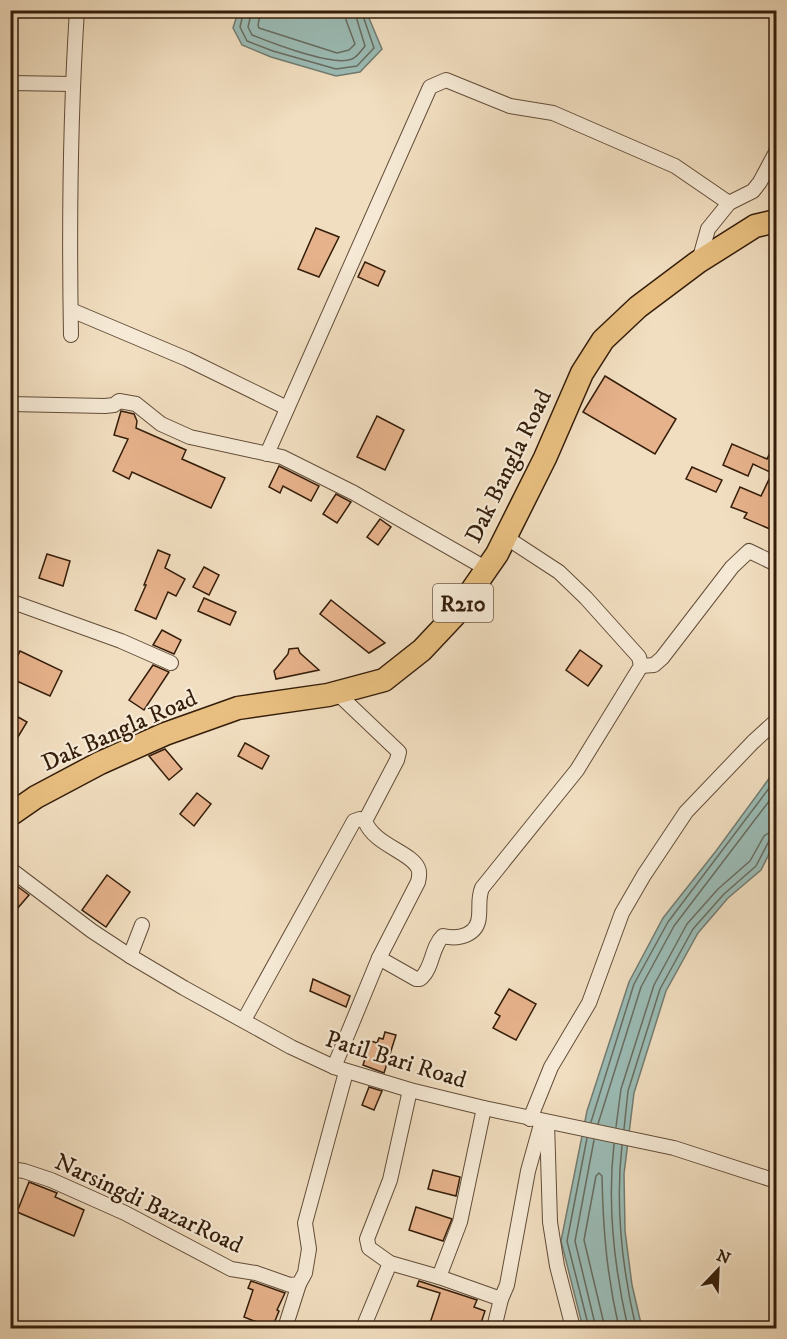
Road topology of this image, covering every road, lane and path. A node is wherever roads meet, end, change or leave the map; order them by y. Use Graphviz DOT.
graph roads {
  1 [pos="77,10"];
  2 [pos="10,83"];
  3 [pos="73,84"];
  4 [pos="777,152"];
  5 [pos="729,203"];
  6 [pos="777,220"];
  7 [pos="698,262"];
  8 [pos="71,310"];
  9 [pos="71,335"];
  10 [pos="10,404"];
  11 [pos="287,408"];
  12 [pos="267,454"];
  13 [pos="507,538"];
  14 [pos="777,564"];
  15 [pos="487,569"];
  16 [pos="10,601"];
  17 [pos="171,663"];
  18 [pos="641,666"];
  19 [pos="337,693"];
  20 [pos="777,721"];
  21 [pos="10,814"];
  22 [pos="365,821"];
  23 [pos="10,869"];
  24 [pos="142,925"];
  25 [pos="130,956"];
  26 [pos="379,958"];
  27 [pos="244,1020"];
  28 [pos="340,1069"];
  29 [pos="410,1090"];
  30 [pos="484,1108"];
  31 [pos="543,1121"];
  32 [pos="10,1169"];
  33 [pos="777,1181"];
  34 [pos="390,1263"];
  35 [pos="440,1277"];
  36 [pos="299,1284"];
  37 [pos="501,1299"];
  38 [pos="285,1329"];
  39 [pos="363,1329"];
  40 [pos="494,1329"];
  41 [pos="573,1329"];
  1 -- 3 [label="street"];
  2 -- 3 [label="street"];
  3 -- 8 [label="street"];
  4 -- 5 [label="street"];
  5 -- 7 [label="street"];
  5 -- 11 [label="street"];
  6 -- 7 [label="main road, Dak Bangla Road / R210"];
  7 -- 13 [label="main road, Dak Bangla Road / R210"];
  8 -- 9 [label="street"];
  8 -- 11 [label="street"];
  10 -- 12 [label="street"];
  11 -- 12 [label="street"];
  12 -- 15 [label="street"];
  13 -- 15 [label="main road, Dak Bangla Road / R210"];
  13 -- 18 [label="street"];
  14 -- 18 [label="street"];
  15 -- 19 [label="main road, Dak Bangla Road / R210"];
  16 -- 17 [label="street"];
  18 -- 26 [label="street"];
  19 -- 21 [label="main road, Dak Bangla Road / R210"];
  19 -- 22 [label="street"];
  20 -- 31 [label="street"];
  22 -- 26 [label="street"];
  22 -- 27 [label="street"];
  23 -- 25 [label="street, Patil Bari Road"];
  24 -- 25 [label="street"];
  25 -- 27 [label="street, Patil Bari Road"];
  26 -- 28 [label="street"];
  27 -- 28 [label="street, Patil Bari Road"];
  28 -- 29 [label="street, Patil Bari Road"];
  28 -- 36 [label="street"];
  29 -- 30 [label="street, Patil Bari Road"];
  29 -- 34 [label="street"];
  30 -- 31 [label="street, Patil Bari Road"];
  30 -- 35 [label="street"];
  31 -- 33 [label="street, Patil Bari Road"];
  31 -- 37 [label="street"];
  31 -- 41 [label="street"];
  32 -- 36 [label="street, Narsingdi BazarRoad"];
  34 -- 35 [label="street"];
  34 -- 39 [label="street"];
  35 -- 37 [label="street"];
  36 -- 38 [label="street"];
  37 -- 40 [label="street"];
}
